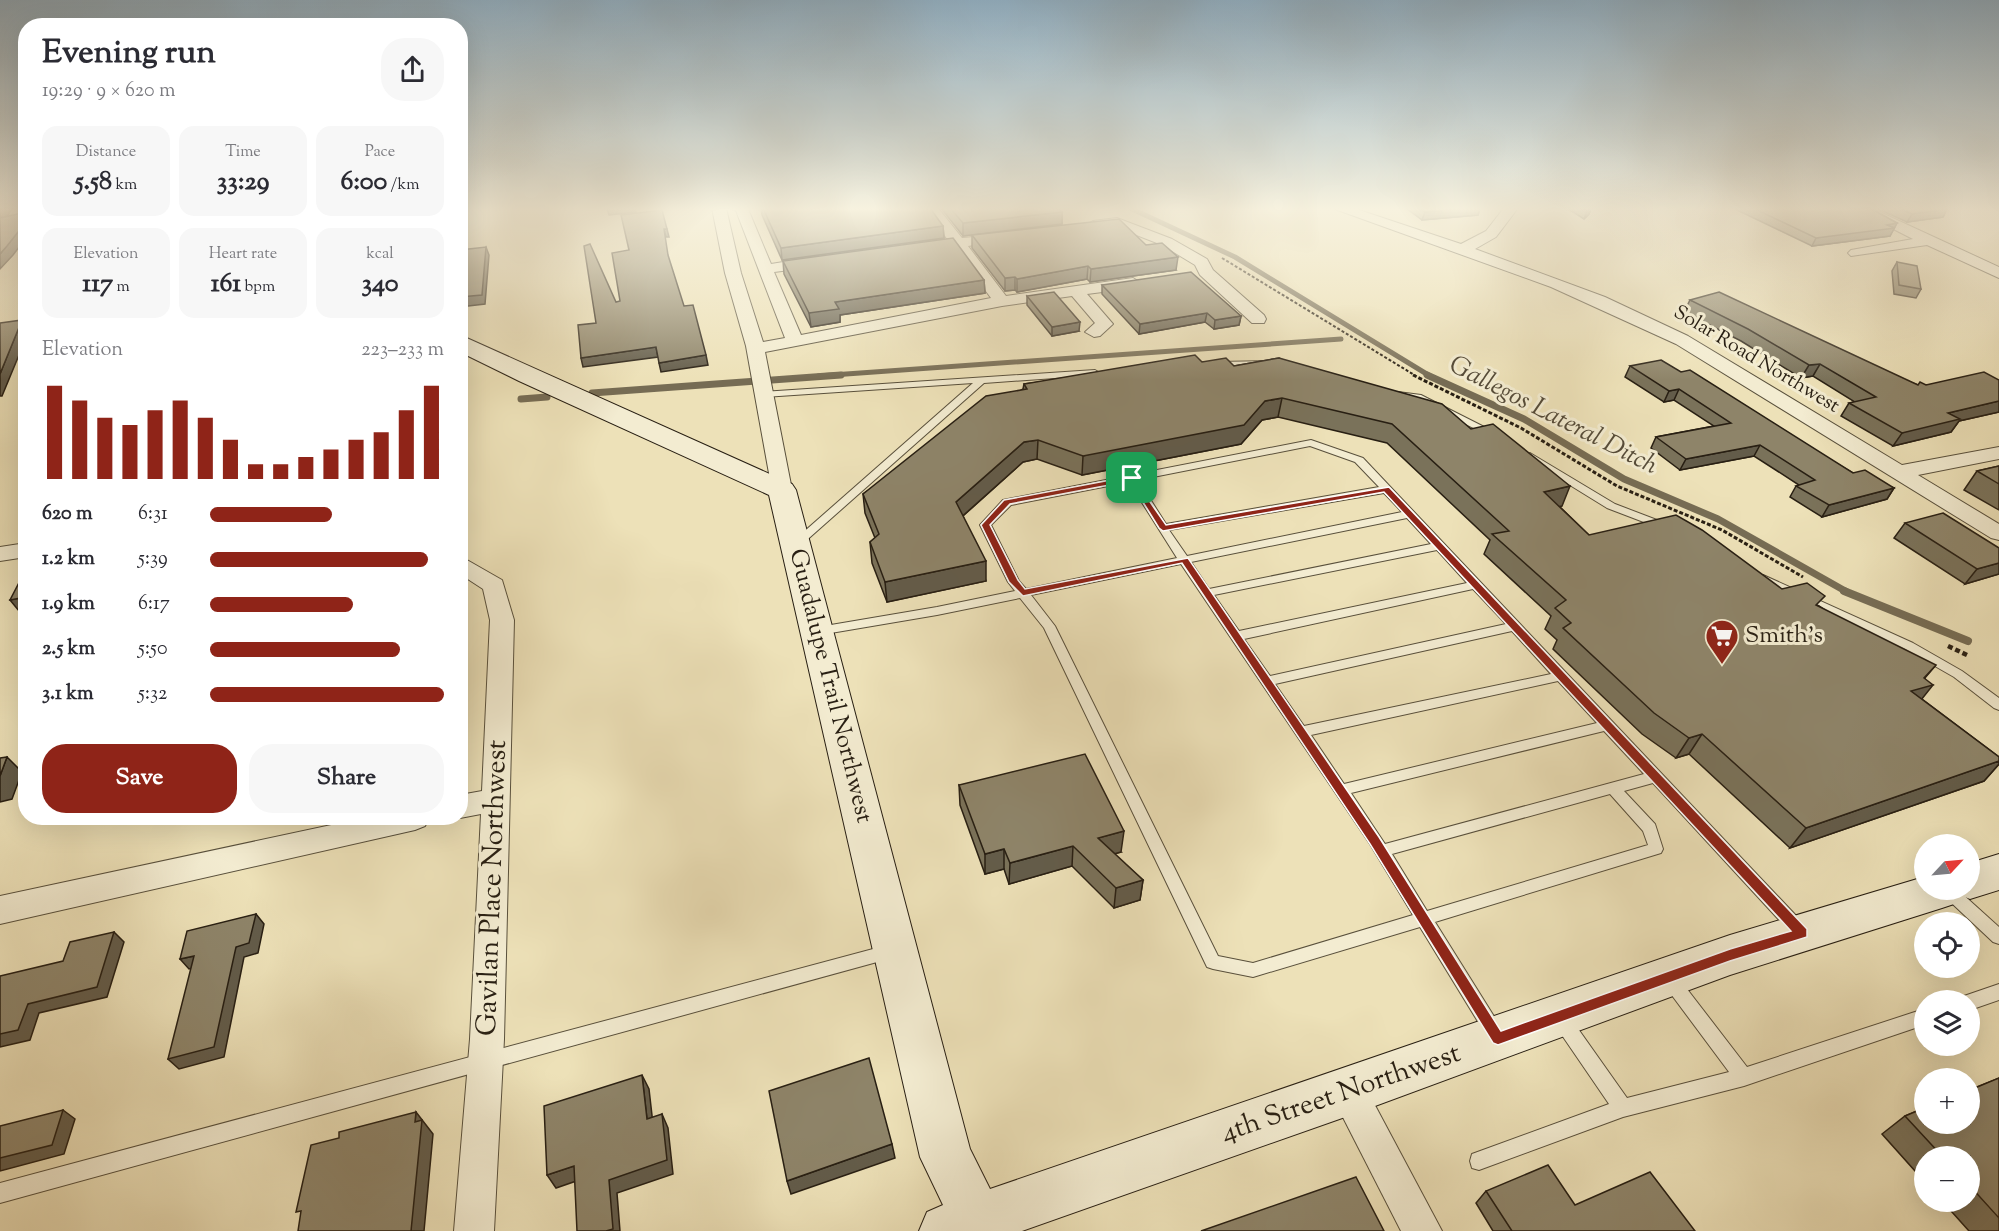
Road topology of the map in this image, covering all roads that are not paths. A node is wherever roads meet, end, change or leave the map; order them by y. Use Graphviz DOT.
graph roads {
  1 [pos="731,265"];
  2 [pos="787,265"];
  3 [pos="974,265"];
  4 [pos="1203,265"];
  5 [pos="1506,265"];
  6 [pos="1983,265"];
  7 [pos="766,268"];
  8 [pos="1999,273"];
  9 [pos="1149,280"];
  10 [pos="1076,291"];
  11 [pos="1002,301"];
  12 [pos="1258,319"];
  13 [pos="1094,332"];
  14 [pos="794,340"];
  15 [pos="468,346"];
  16 [pos="756,349"];
  17 [pos="1280,365"];
  18 [pos="1201,366"];
  19 [pos="1108,372"];
  20 [pos="980,382"];
  21 [pos="764,394"];
  22 [pos="1386,394"];
  23 [pos="1502,440"];
  24 [pos="1522,452"];
  25 [pos="1999,453"];
  26 [pos="1899,472"];
  27 [pos="1132,478"];
  28 [pos="1386,489"];
  29 [pos="782,490"];
  30 [pos="1409,514"];
  31 [pos="1163,528"];
  32 [pos="1675,532"];
  33 [pos="1999,533"];
  34 [pos="795,544"];
  35 [pos="1439,546"];
  36 [pos="18,551"];
  37 [pos="0,554"];
  38 [pos="1184,560"];
  39 [pos="468,568"];
  40 [pos="1752,574"];
  41 [pos="1476,585"];
  42 [pos="1023,593"];
  43 [pos="1207,593"];
  44 [pos="1516,626"];
  45 [pos="817,631"];
  46 [pos="1236,636"];
  47 [pos="1562,676"];
  48 [pos="1267,681"];
  49 [pos="1999,705"];
  50 [pos="1607,726"];
  51 [pos="1301,732"];
  52 [pos="1655,777"];
  53 [pos="1613,788"];
  54 [pos="1341,790"];
  55 [pos="497,799"];
  56 [pos="468,805"];
  57 [pos="383,825"];
  58 [pos="1381,851"];
  59 [pos="1999,872"];
  60 [pos="1980,878"];
  61 [pos="1914,899"];
  62 [pos="1959,900"];
  63 [pos="0,910"];
  64 [pos="1424,920"];
  65 [pos="1802,933"];
  66 [pos="1999,937"];
  67 [pos="895,950"];
  68 [pos="1669,977"];
  69 [pos="1999,992"];
  70 [pos="1980,999"];
  71 [pos="1559,1017"];
  72 [pos="1914,1020"];
  73 [pos="1498,1038"];
  74 [pos="486,1060"];
  75 [pos="1744,1077"];
  76 [pos="1348,1092"];
  77 [pos="1623,1108"];
  78 [pos="1479,1161"];
  79 [pos="0,1193"];
  80 [pos="969,1228"];
  81 [pos="474,1231"];
  82 [pos="1422,1231"];
  1 -- 16 [label="street"];
  2 -- 7 [label="street"];
  3 -- 11 [label="street"];
  4 -- 12 [label="street"];
  5 -- 26 [label="street, Solar Road Northwest"];
  6 -- 8 [label="street"];
  7 -- 14 [label="street"];
  9 -- 10 [label="street"];
  10 -- 11 [label="street"];
  10 -- 13 [label="street"];
  11 -- 14 [label="street"];
  14 -- 16 [label="street"];
  15 -- 29 [label="street"];
  16 -- 21 [label="street"];
  17 -- 18 [label="lane"];
  19 -- 20 [label="lane"];
  20 -- 21 [label="lane"];
  20 -- 34 [label="lane"];
  21 -- 29 [label="street"];
  22 -- 23 [label="lane"];
  24 -- 32 [label="lane"];
  25 -- 26 [label="street"];
  26 -- 33 [label="street, Solar Road Northwest"];
  27 -- 28 [label="lane"];
  27 -- 31 [label="lane"];
  27 -- 42 [label="lane"];
  28 -- 30 [label="lane"];
  28 -- 31 [label="lane"];
  29 -- 34 [label="street, Guadalupe Trail Northwest"];
  30 -- 35 [label="lane"];
  30 -- 38 [label="lane"];
  31 -- 38 [label="lane"];
  34 -- 45 [label="street, Guadalupe Trail Northwest"];
  35 -- 41 [label="lane"];
  35 -- 43 [label="lane"];
  36 -- 37 [label="street"];
  38 -- 42 [label="lane"];
  38 -- 43 [label="lane"];
  39 -- 55 [label="street, Gavilan Place Northwest"];
  40 -- 49 [label="lane"];
  41 -- 44 [label="lane"];
  41 -- 46 [label="lane"];
  42 -- 45 [label="lane"];
  42 -- 64 [label="lane"];
  43 -- 46 [label="lane"];
  44 -- 47 [label="lane"];
  44 -- 48 [label="lane"];
  45 -- 67 [label="street, Guadalupe Trail Northwest"];
  46 -- 48 [label="lane"];
  47 -- 50 [label="lane"];
  47 -- 51 [label="lane"];
  48 -- 51 [label="lane"];
  50 -- 52 [label="lane"];
  50 -- 54 [label="lane"];
  51 -- 54 [label="lane"];
  52 -- 53 [label="lane"];
  52 -- 65 [label="lane"];
  53 -- 58 [label="lane"];
  53 -- 64 [label="lane"];
  54 -- 58 [label="lane"];
  55 -- 56 [label="street"];
  55 -- 74 [label="street, Gavilan Place Northwest"];
  57 -- 63 [label="street"];
  58 -- 64 [label="lane"];
  59 -- 60 [label="street"];
  61 -- 65 [label="street, 4th Street Northwest"];
  62 -- 66 [label="lane"];
  64 -- 73 [label="lane"];
  65 -- 68 [label="street, 4th Street Northwest"];
  67 -- 74 [label="lane"];
  67 -- 80 [label="street, Guadalupe Trail Northwest"];
  68 -- 71 [label="street, 4th Street Northwest"];
  68 -- 75 [label="lane"];
  69 -- 70 [label="lane"];
  71 -- 73 [label="street, 4th Street Northwest"];
  71 -- 77 [label="lane"];
  72 -- 75 [label="lane"];
  73 -- 76 [label="street, 4th Street Northwest"];
  74 -- 79 [label="lane"];
  74 -- 81 [label="street, Gavilan Place Northwest"];
  75 -- 77 [label="lane"];
  76 -- 80 [label="street, 4th Street Northwest"];
  76 -- 82 [label="street"];
  77 -- 78 [label="lane"];
}
